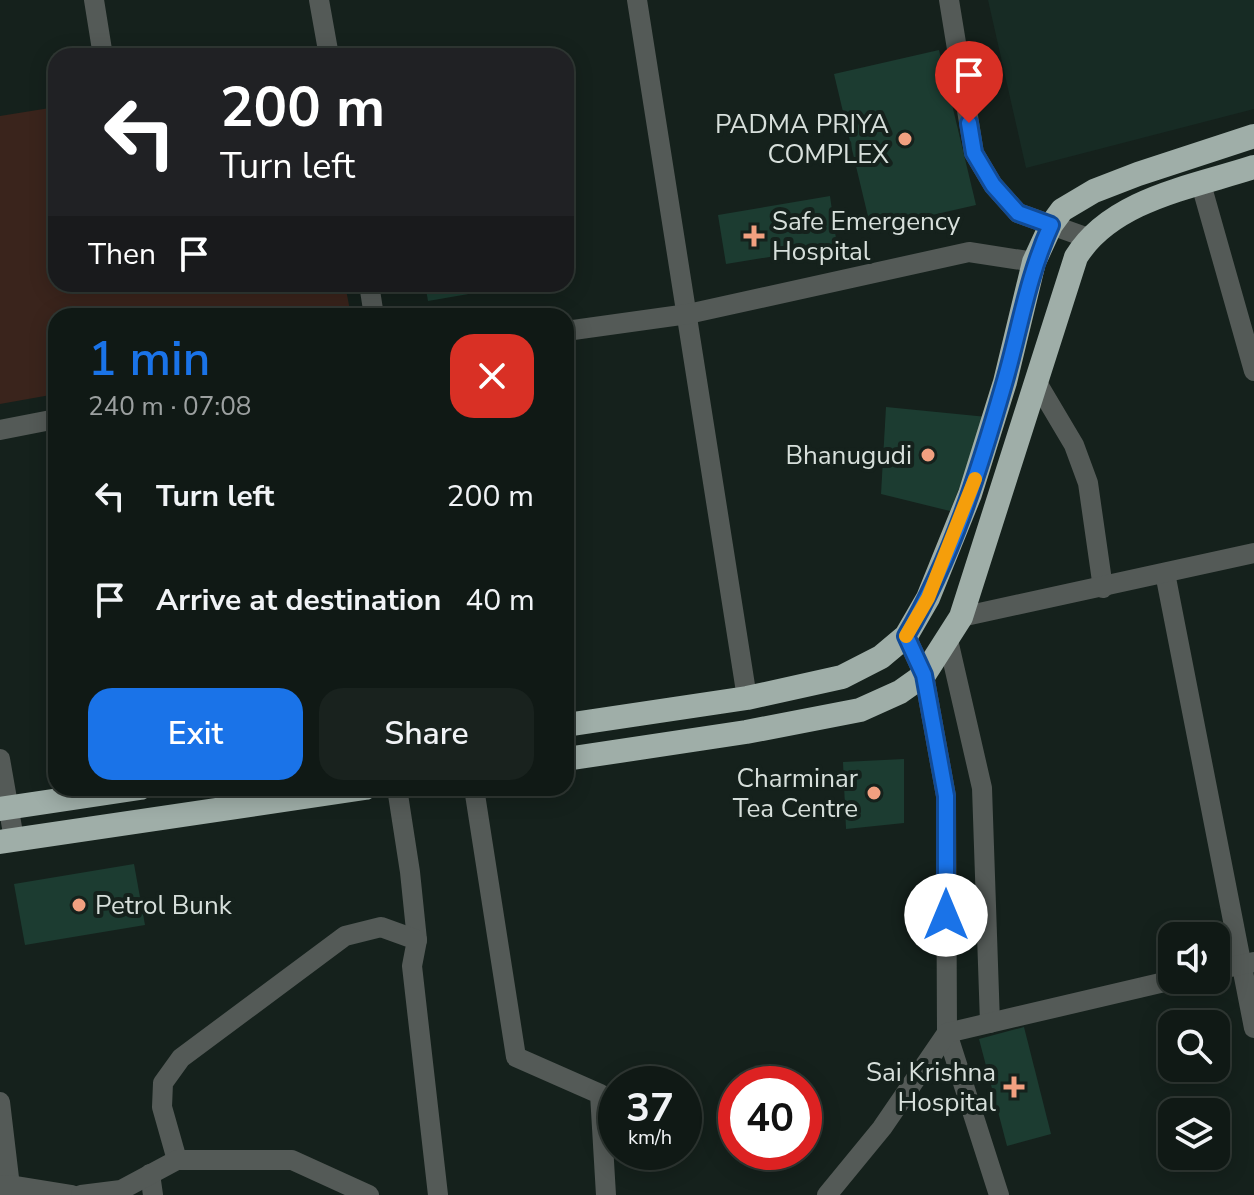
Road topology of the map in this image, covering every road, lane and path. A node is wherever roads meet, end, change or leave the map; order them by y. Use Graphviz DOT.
graph roads {
  1 [pos="94,0"];
  2 [pos="319,0"];
  3 [pos="637,0"];
  4 [pos="949,0"];
  5 [pos="102,48"];
  6 [pos="328,48"];
  7 [pos="1254,136"];
  8 [pos="1254,167"];
  9 [pos="1201,184"];
  10 [pos="1051,225"];
  11 [pos="1088,238"];
  12 [pos="1034,262"];
  13 [pos="688,314"];
  14 [pos="574,330"];
  15 [pos="1254,371"];
  16 [pos="1036,381"];
  17 [pos="48,421"];
  18 [pos="0,430"];
  19 [pos="1254,553"];
  20 [pos="1165,573"];
  21 [pos="1103,588"];
  22 [pos="961,617"];
  23 [pos="906,636"];
  24 [pos="948,640"];
  25 [pos="924,675"];
  26 [pos="747,698"];
  27 [pos="574,724"];
  28 [pos="574,758"];
  29 [pos="0,759"];
  30 [pos="86,796"];
  31 [pos="310,796"];
  32 [pos="398,796"];
  33 [pos="475,796"];
  34 [pos="5,808"];
  35 [pos="7,840"];
  36 [pos="417,940"];
  37 [pos="1248,963"];
  38 [pos="1158,984"];
  39 [pos="990,1023"];
  40 [pos="1254,1028"];
  41 [pos="947,1033"];
  42 [pos="0,1102"];
  43 [pos="177,1160"];
  44 [pos="150,1174"];
  45 [pos="7,1189"];
  46 [pos="72,1195"];
  47 [pos="81,1195"];
  48 [pos="153,1195"];
  49 [pos="369,1195"];
  50 [pos="438,1195"];
  51 [pos="606,1195"];
  52 [pos="827,1195"];
  53 [pos="999,1195"];
  1 -- 5 [label="street"];
  2 -- 6 [label="street"];
  3 -- 13 [label="street"];
  4 -- 10 [label="street"];
  7 -- 10 [label="highway"];
  8 -- 9 [label="highway"];
  9 -- 11 [label="highway"];
  9 -- 15 [label="street"];
  10 -- 11 [label="street"];
  10 -- 12 [label="highway"];
  11 -- 16 [label="highway"];
  12 -- 13 [label="street"];
  12 -- 23 [label="highway"];
  13 -- 14 [label="street"];
  13 -- 26 [label="street"];
  16 -- 21 [label="street"];
  16 -- 22 [label="highway"];
  17 -- 18 [label="street"];
  19 -- 20 [label="street"];
  20 -- 21 [label="street"];
  20 -- 37 [label="street"];
  21 -- 22 [label="street"];
  22 -- 24 [label="highway"];
  23 -- 25 [label="street"];
  23 -- 26 [label="highway"];
  24 -- 25 [label="highway"];
  24 -- 39 [label="street"];
  25 -- 28 [label="highway"];
  25 -- 41 [label="street"];
  26 -- 27 [label="highway"];
  29 -- 34 [label="street"];
  30 -- 34 [label="highway"];
  31 -- 35 [label="highway"];
  32 -- 36 [label="street"];
  33 -- 51 [label="street"];
  34 -- 35 [label="street"];
  36 -- 43 [label="street"];
  36 -- 50 [label="street"];
  37 -- 40 [label="street"];
  38 -- 39 [label="street"];
  39 -- 41 [label="street"];
  41 -- 52 [label="street"];
  41 -- 53 [label="street"];
  42 -- 45 [label="street"];
  43 -- 44 [label="street"];
  43 -- 49 [label="street"];
  44 -- 47 [label="street"];
  44 -- 48 [label="street"];
  45 -- 46 [label="street"];
}
